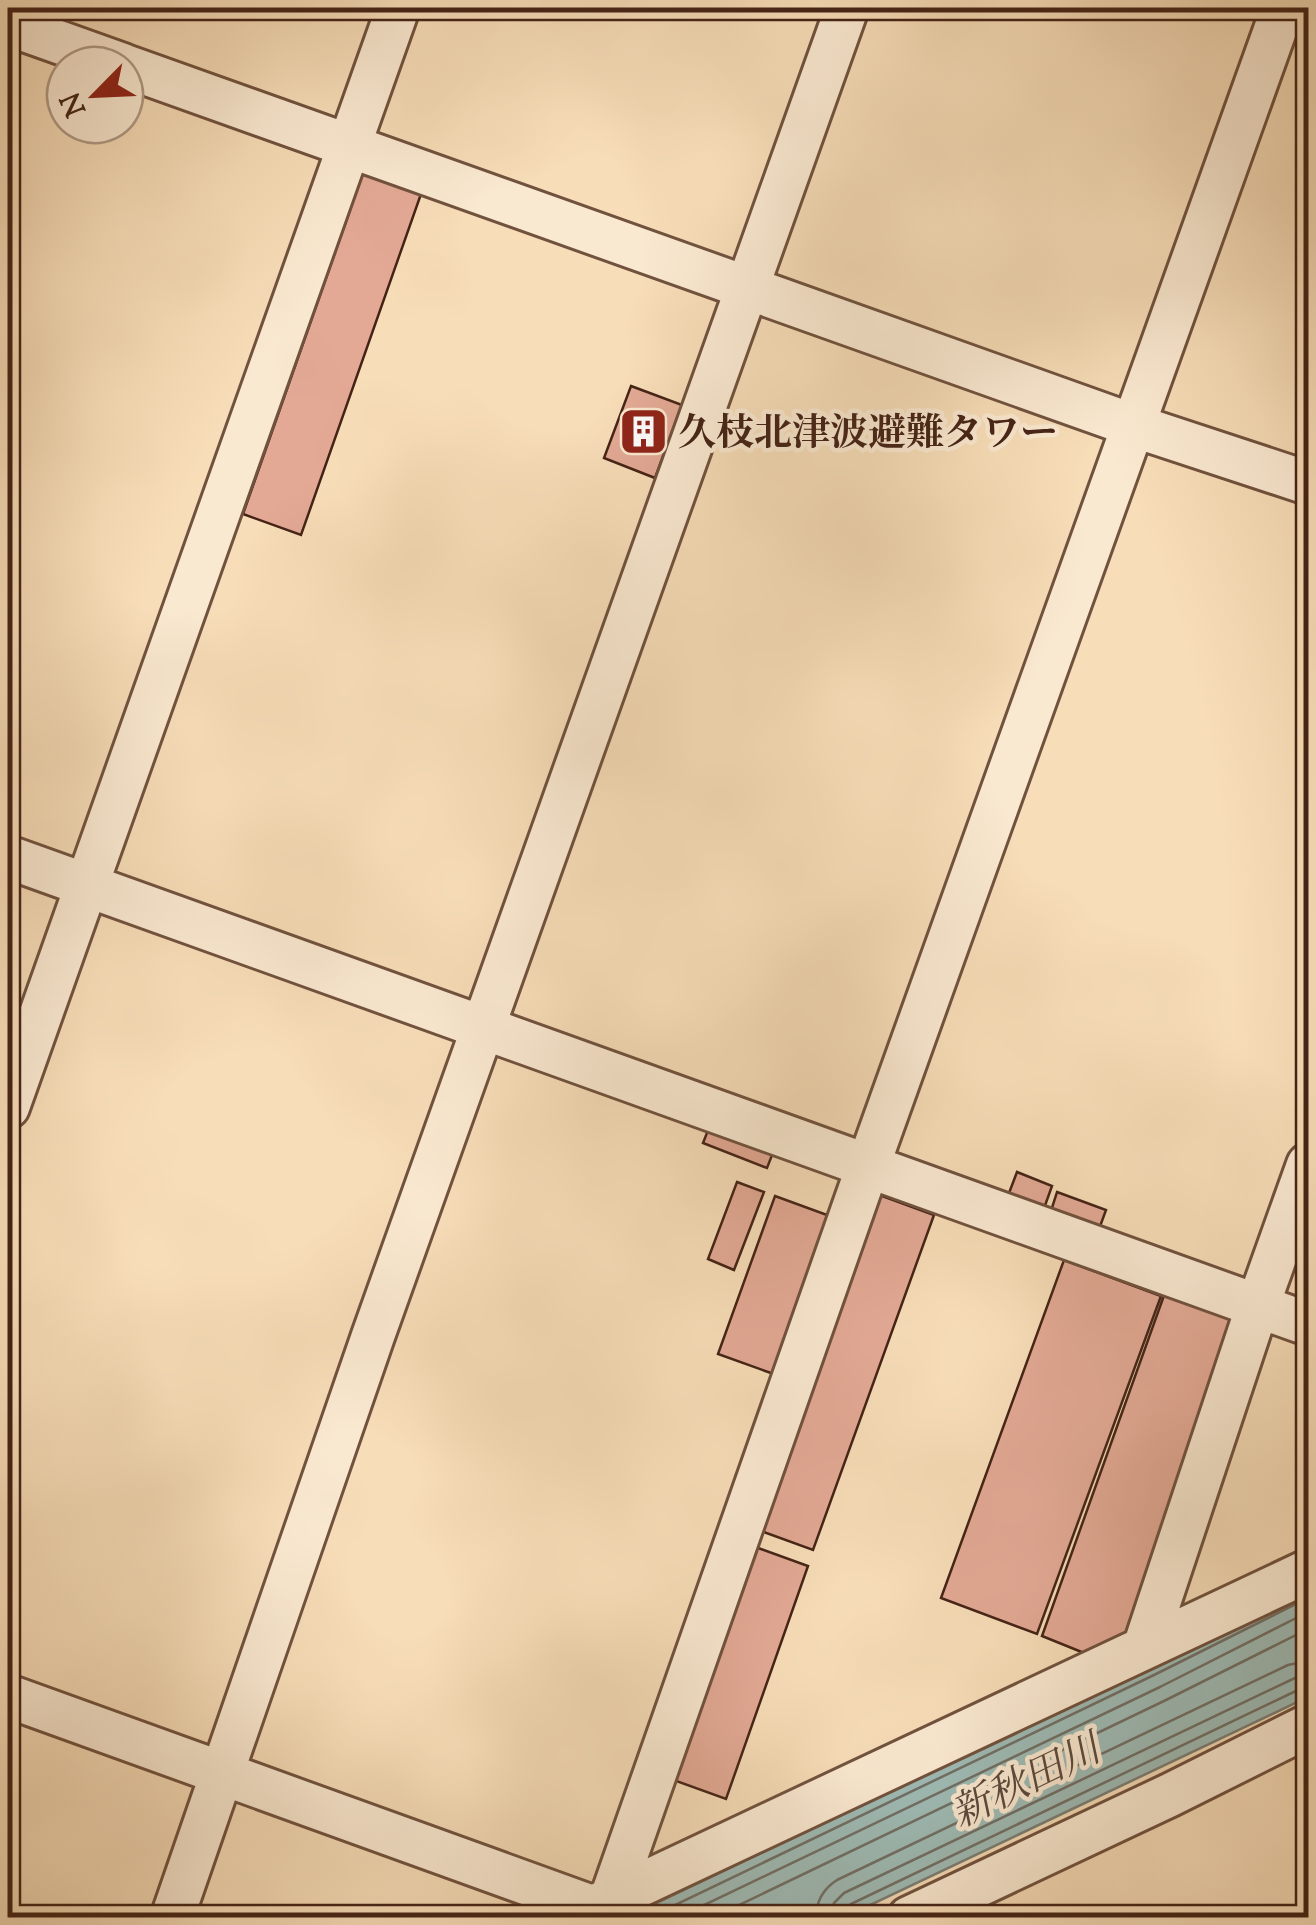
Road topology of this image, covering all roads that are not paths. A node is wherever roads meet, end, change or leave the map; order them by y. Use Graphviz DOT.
graph roads {
  1 [pos="398,8"];
  2 [pos="847,8"];
  3 [pos="1283,8"];
  4 [pos="8,24"];
  5 [pos="67,45"];
  6 [pos="145,73"];
  7 [pos="350,146"];
  8 [pos="748,286"];
  9 [pos="1132,425"];
  10 [pos="1308,484"];
  11 [pos="8,857"];
  12 [pos="88,885"];
  13 [pos="484,1029"];
  14 [pos="8,1107"];
  15 [pos="1308,1165"];
  16 [pos="868,1166"];
  17 [pos="1258,1305"];
  18 [pos="1308,1324"];
  19 [pos="1308,1570"];
  20 [pos="1144,1648"];
  21 [pos="8,1696"];
  22 [pos="1308,1726"];
  23 [pos="222,1773"];
  24 [pos="591,1908"];
  25 [pos="172,1918"];
  26 [pos="909,1918"];
  1 -- 7 [label="street"];
  2 -- 8 [label="street"];
  3 -- 9 [label="street"];
  4 -- 5 [label="street"];
  6 -- 7 [label="street"];
  7 -- 8 [label="street"];
  7 -- 12 [label="street"];
  8 -- 9 [label="street"];
  8 -- 13 [label="street"];
  9 -- 10 [label="street"];
  9 -- 16 [label="street"];
  11 -- 12 [label="street"];
  12 -- 13 [label="street"];
  12 -- 14 [label="street"];
  13 -- 16 [label="street"];
  13 -- 23 [label="street"];
  15 -- 17 [label="street"];
  16 -- 17 [label="street"];
  16 -- 24 [label="street"];
  17 -- 18 [label="street"];
  17 -- 20 [label="street"];
  19 -- 20 [label="street"];
  20 -- 24 [label="street"];
  21 -- 23 [label="street"];
  22 -- 26 [label="street"];
  23 -- 24 [label="street"];
  23 -- 25 [label="street"];
}
